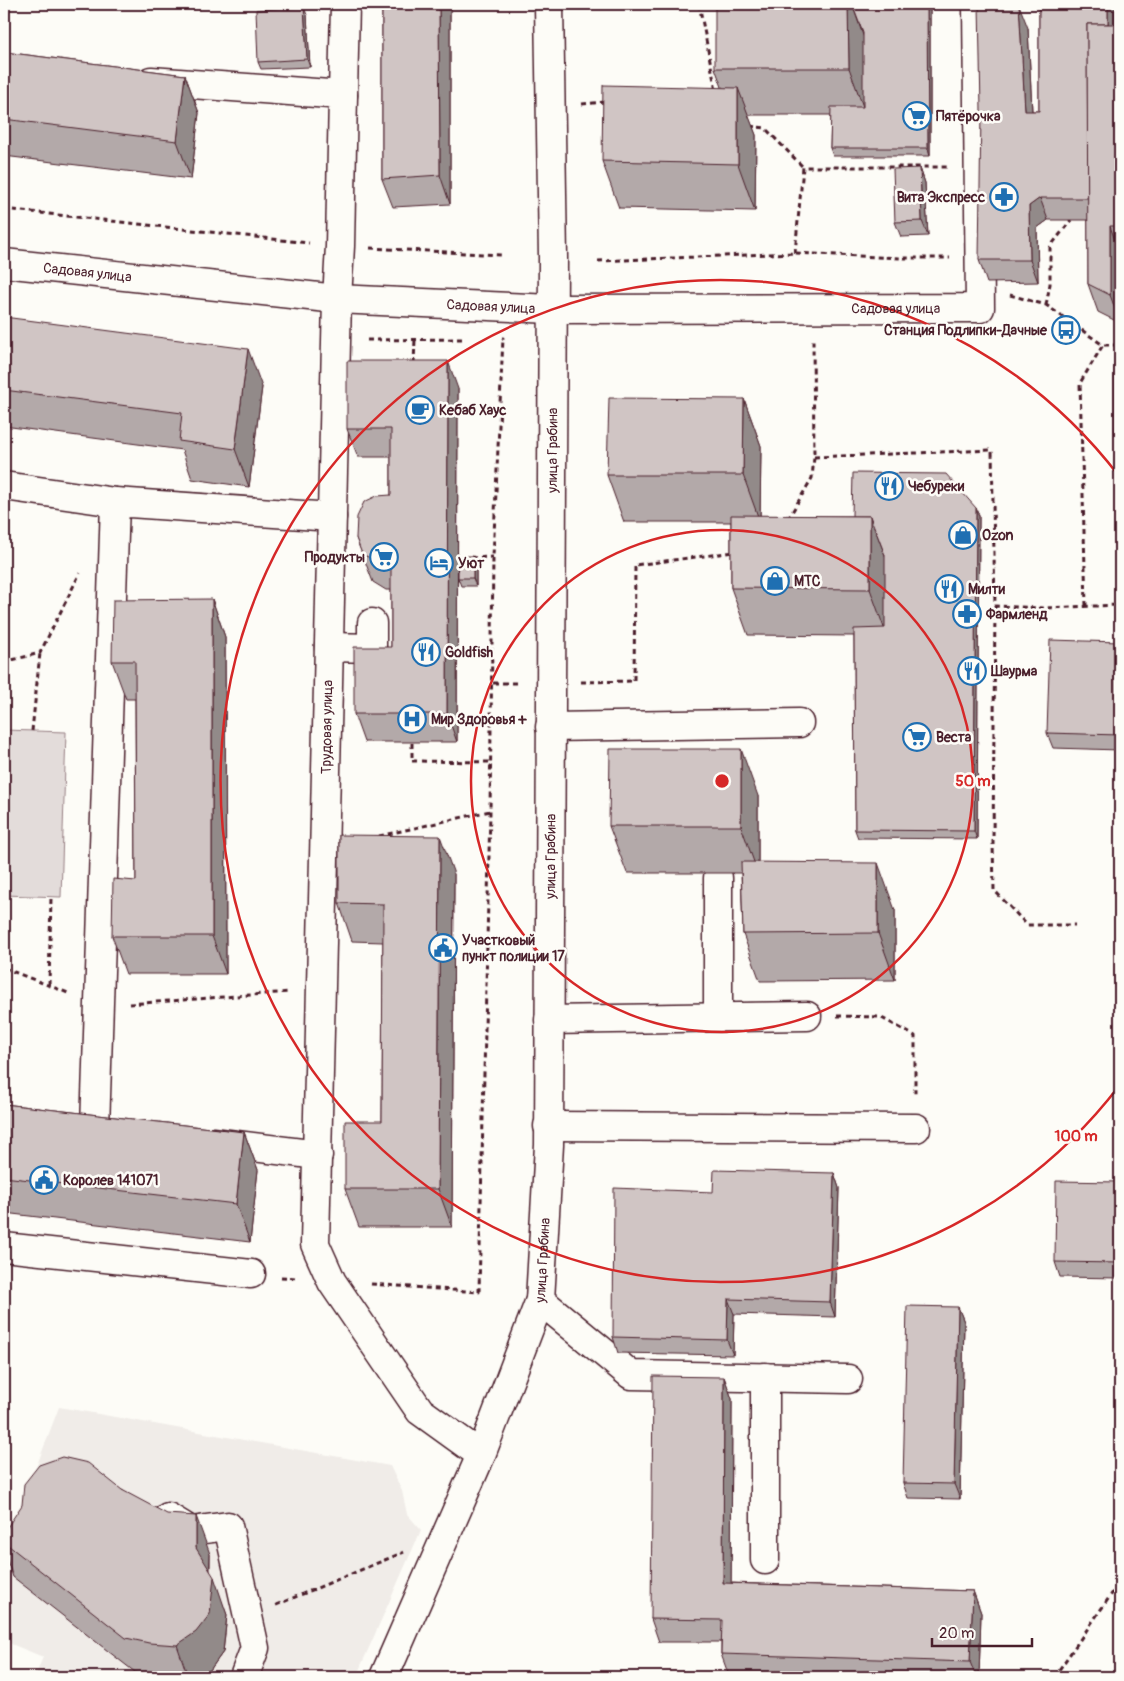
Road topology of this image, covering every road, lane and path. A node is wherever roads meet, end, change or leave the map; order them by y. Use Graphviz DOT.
graph roads {
  1 [pos="345,4"];
  2 [pos="549,4"];
  3 [pos="699,4"];
  4 [pos="977,4"];
  5 [pos="130,80"];
  6 [pos="716,93"];
  7 [pos="343,95"];
  8 [pos="609,102"];
  9 [pos="551,107"];
  10 [pos="747,126"];
  11 [pos="803,167"];
  12 [pos="926,167"];
  13 [pos="4,209"];
  14 [pos="1071,220"];
  15 [pos="340,246"];
  16 [pos="795,253"];
  17 [pos="502,255"];
  18 [pos="980,258"];
  19 [pos="598,261"];
  20 [pos="4,263"];
  21 [pos="337,300"];
  22 [pos="552,309"];
  23 [pos="474,338"];
  24 [pos="494,338"];
  25 [pos="805,338"];
  26 [pos="415,339"];
  27 [pos="336,340"];
  28 [pos="1104,345"];
  29 [pos="1120,345"];
  30 [pos="414,372"];
  31 [pos="814,457"];
  32 [pos="4,486"];
  33 [pos="115,502"];
  34 [pos="332,517"];
  35 [pos="787,521"];
  36 [pos="743,551"];
  37 [pos="493,557"];
  38 [pos="464,558"];
  39 [pos="84,564"];
  40 [pos="1120,605"];
  41 [pos="994,606"];
  42 [pos="1086,606"];
  43 [pos="372,623"];
  44 [pos="329,647"];
  45 [pos="40,653"];
  46 [pos="4,662"];
  47 [pos="492,683"];
  48 [pos="551,683"];
  49 [pos="799,723"];
  50 [pos="550,728"];
  51 [pos="32,731"];
  52 [pos="412,743"];
  53 [pos="491,762"];
  54 [pos="490,811"];
  55 [pos="370,838"];
  56 [pos="718,878"];
  57 [pos="51,897"];
  58 [pos="1075,925"];
  59 [pos="4,968"];
  60 [pos="49,985"];
  61 [pos="322,990"];
  62 [pos="98,1007"];
  63 [pos="806,1016"];
  64 [pos="718,1017"];
  65 [pos="549,1020"];
  66 [pos="67,1125"];
  67 [pos="548,1126"];
  68 [pos="95,1128"];
  69 [pos="916,1128"];
  70 [pos="124,1132"];
  71 [pos="192,1140"];
  72 [pos="318,1155"];
  73 [pos="4,1246"];
  74 [pos="251,1274"];
  75 [pos="332,1282"];
  76 [pos="540,1300"];
  77 [pos="765,1377"];
  78 [pos="848,1379"];
  79 [pos="481,1455"];
  80 [pos="152,1507"];
  81 [pos="446,1535"];
  82 [pos="765,1560"];
  83 [pos="1120,1582"];
  84 [pos="248,1616"];
  85 [pos="244,1677"];
  86 [pos="384,1677"];
  87 [pos="1054,1677"];
  1 -- 7 [label="street, Трудовая улица"];
  2 -- 9 [label="street, улица Грабина"];
  3 -- 6 [label="path"];
  4 -- 18 [label="street"];
  5 -- 7 [label="street"];
  7 -- 15 [label="street, Трудовая улица"];
  8 -- 9 [label="path"];
  9 -- 22 [label="street, улица Грабина"];
  10 -- 11 [label="path"];
  11 -- 12 [label="path"];
  11 -- 16 [label="path"];
  13 -- 15 [label="path"];
  14 -- 28 [label="path"];
  15 -- 17 [label="path"];
  15 -- 21 [label="street, Трудовая улица"];
  16 -- 18 [label="path"];
  16 -- 19 [label="path"];
  18 -- 22 [label="street, Садовая улица"];
  20 -- 21 [label="street, Садовая улица"];
  21 -- 22 [label="street, Садовая улица"];
  21 -- 27 [label="street, Трудовая улица"];
  22 -- 48 [label="street, улица Грабина"];
  23 -- 26 [label="path"];
  24 -- 37 [label="path"];
  25 -- 31 [label="path"];
  26 -- 27 [label="path"];
  26 -- 30 [label="path"];
  27 -- 34 [label="street, Трудовая улица"];
  28 -- 29 [label="path"];
  28 -- 42 [label="path"];
  31 -- 35 [label="path"];
  31 -- 41 [label="path"];
  32 -- 33 [label="street"];
  33 -- 34 [label="street"];
  33 -- 62 [label="street"];
  34 -- 44 [label="street, Трудовая улица"];
  36 -- 48 [label="path"];
  37 -- 38 [label="path"];
  37 -- 47 [label="path"];
  39 -- 45 [label="path"];
  40 -- 42 [label="path"];
  41 -- 42 [label="path"];
  41 -- 58 [label="path"];
  43 -- 44 [label="street"];
  44 -- 61 [label="street, Трудовая улица"];
  45 -- 46 [label="path"];
  45 -- 51 [label="path"];
  47 -- 48 [label="path"];
  47 -- 53 [label="path"];
  48 -- 50 [label="street, улица Грабина"];
  49 -- 50 [label="street"];
  50 -- 65 [label="street, улица Грабина"];
  52 -- 53 [label="path"];
  53 -- 54 [label="path"];
  54 -- 55 [label="path"];
  54 -- 75 [label="path"];
  56 -- 64 [label="street"];
  57 -- 60 [label="path"];
  59 -- 60 [label="path"];
  60 -- 62 [label="path"];
  61 -- 62 [label="path"];
  61 -- 72 [label="street, Трудовая улица"];
  62 -- 68 [label="street"];
  63 -- 64 [label="street"];
  63 -- 69 [label="path"];
  64 -- 65 [label="street"];
  65 -- 67 [label="street, улица Грабина"];
  66 -- 68 [label="street"];
  67 -- 69 [label="street"];
  67 -- 76 [label="street, улица Грабина"];
  68 -- 70 [label="street"];
  71 -- 72 [label="street"];
  72 -- 75 [label="street, Трудовая улица"];
  73 -- 74 [label="street"];
  74 -- 75 [label="path"];
  75 -- 79 [label="street, Трудовая улица"];
  76 -- 77 [label="street"];
  76 -- 79 [label="street, улица Грабина"];
  77 -- 78 [label="street"];
  77 -- 82 [label="street"];
  79 -- 81 [label="street, улица Грабина"];
  80 -- 84 [label="street"];
  81 -- 84 [label="path"];
  81 -- 86 [label="street, улица Грабина"];
  83 -- 87 [label="path"];
  84 -- 85 [label="street"];
}
